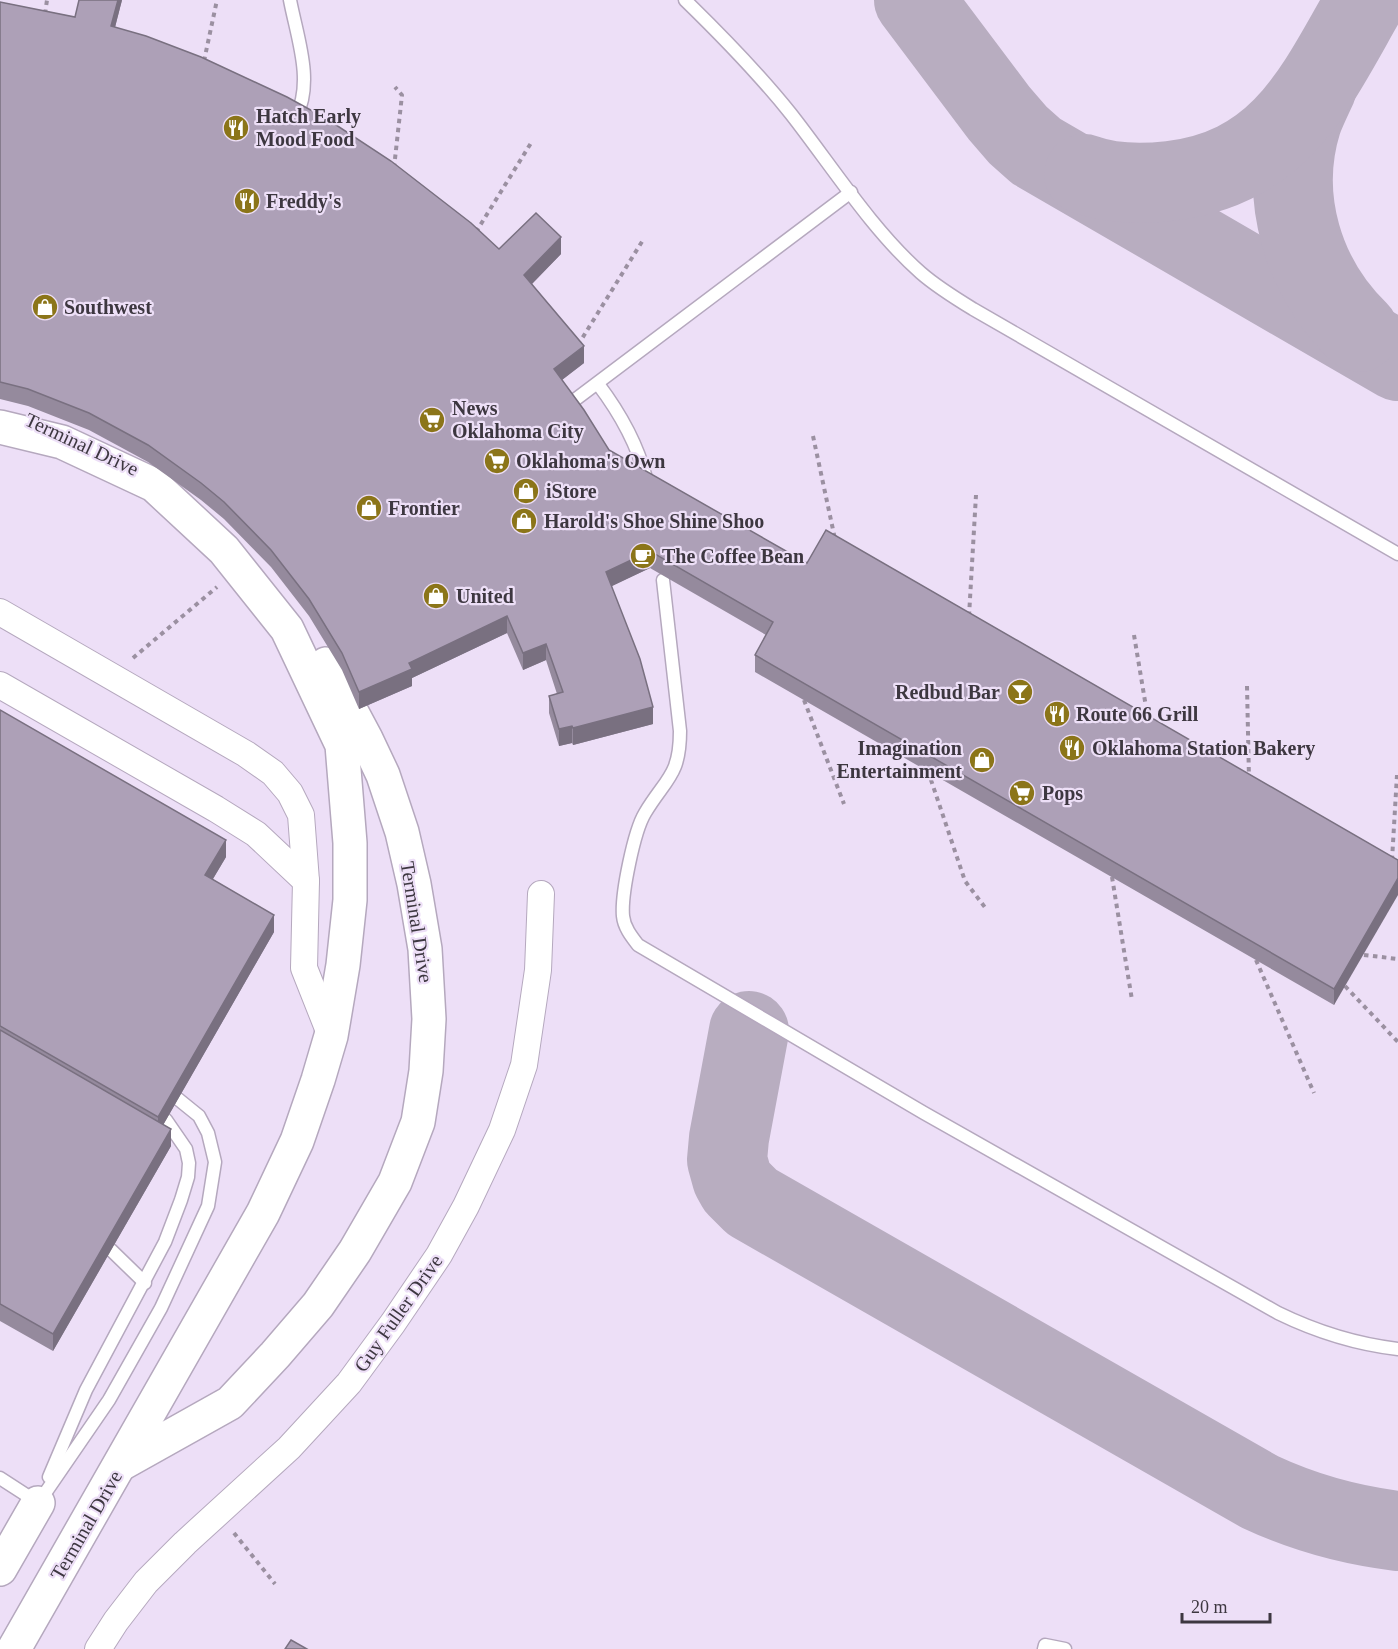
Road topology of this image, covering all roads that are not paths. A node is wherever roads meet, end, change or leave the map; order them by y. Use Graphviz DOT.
graph roads {
  1 [pos="290,0"];
  2 [pos="686,0"];
  3 [pos="296,117"];
  4 [pos="851,192"];
  5 [pos="598,384"];
  6 [pos="572,402"];
  7 [pos="0,410"];
  8 [pos="0,427"];
  9 [pos="646,478"];
  10 [pos="1398,554"];
  11 [pos="663,579"];
  12 [pos="0,612"];
  13 [pos="0,685"];
  14 [pos="306,881"];
  15 [pos="541,894"];
  16 [pos="331,1036"];
  17 [pos="178,1099"];
  18 [pos="166,1120"];
  19 [pos="111,1250"];
  20 [pos="145,1283"];
  21 [pos="1398,1349"];
  22 [pos="120,1464"];
  23 [pos="0,1479"];
  24 [pos="38,1503"];
  25 [pos="0,1569"];
  26 [pos="11,1642"];
  27 [pos="98,1649"];
  28 [pos="1044,1649"];
  29 [pos="1065,1649"];
  1 -- 3 [label="lane"];
  2 -- 4 [label="lane"];
  4 -- 5 [label="lane"];
  4 -- 10 [label="lane"];
  5 -- 6 [label="lane"];
  5 -- 9 [label="lane"];
  7 -- 22 [label="main road, Terminal Drive"];
  8 -- 16 [label="main road"];
  11 -- 21 [label="lane"];
  12 -- 14 [label="street"];
  13 -- 14 [label="street"];
  14 -- 16 [label="street"];
  15 -- 27 [label="street, Guy Fuller Drive"];
  16 -- 22 [label="main road"];
  17 -- 24 [label="lane"];
  18 -- 20 [label="lane"];
  19 -- 20 [label="lane"];
  20 -- 24 [label="lane"];
  22 -- 26 [label="main road, Terminal Drive"];
  23 -- 24 [label="lane"];
  24 -- 25 [label="main road"];
  28 -- 29 [label="lane"];
}
